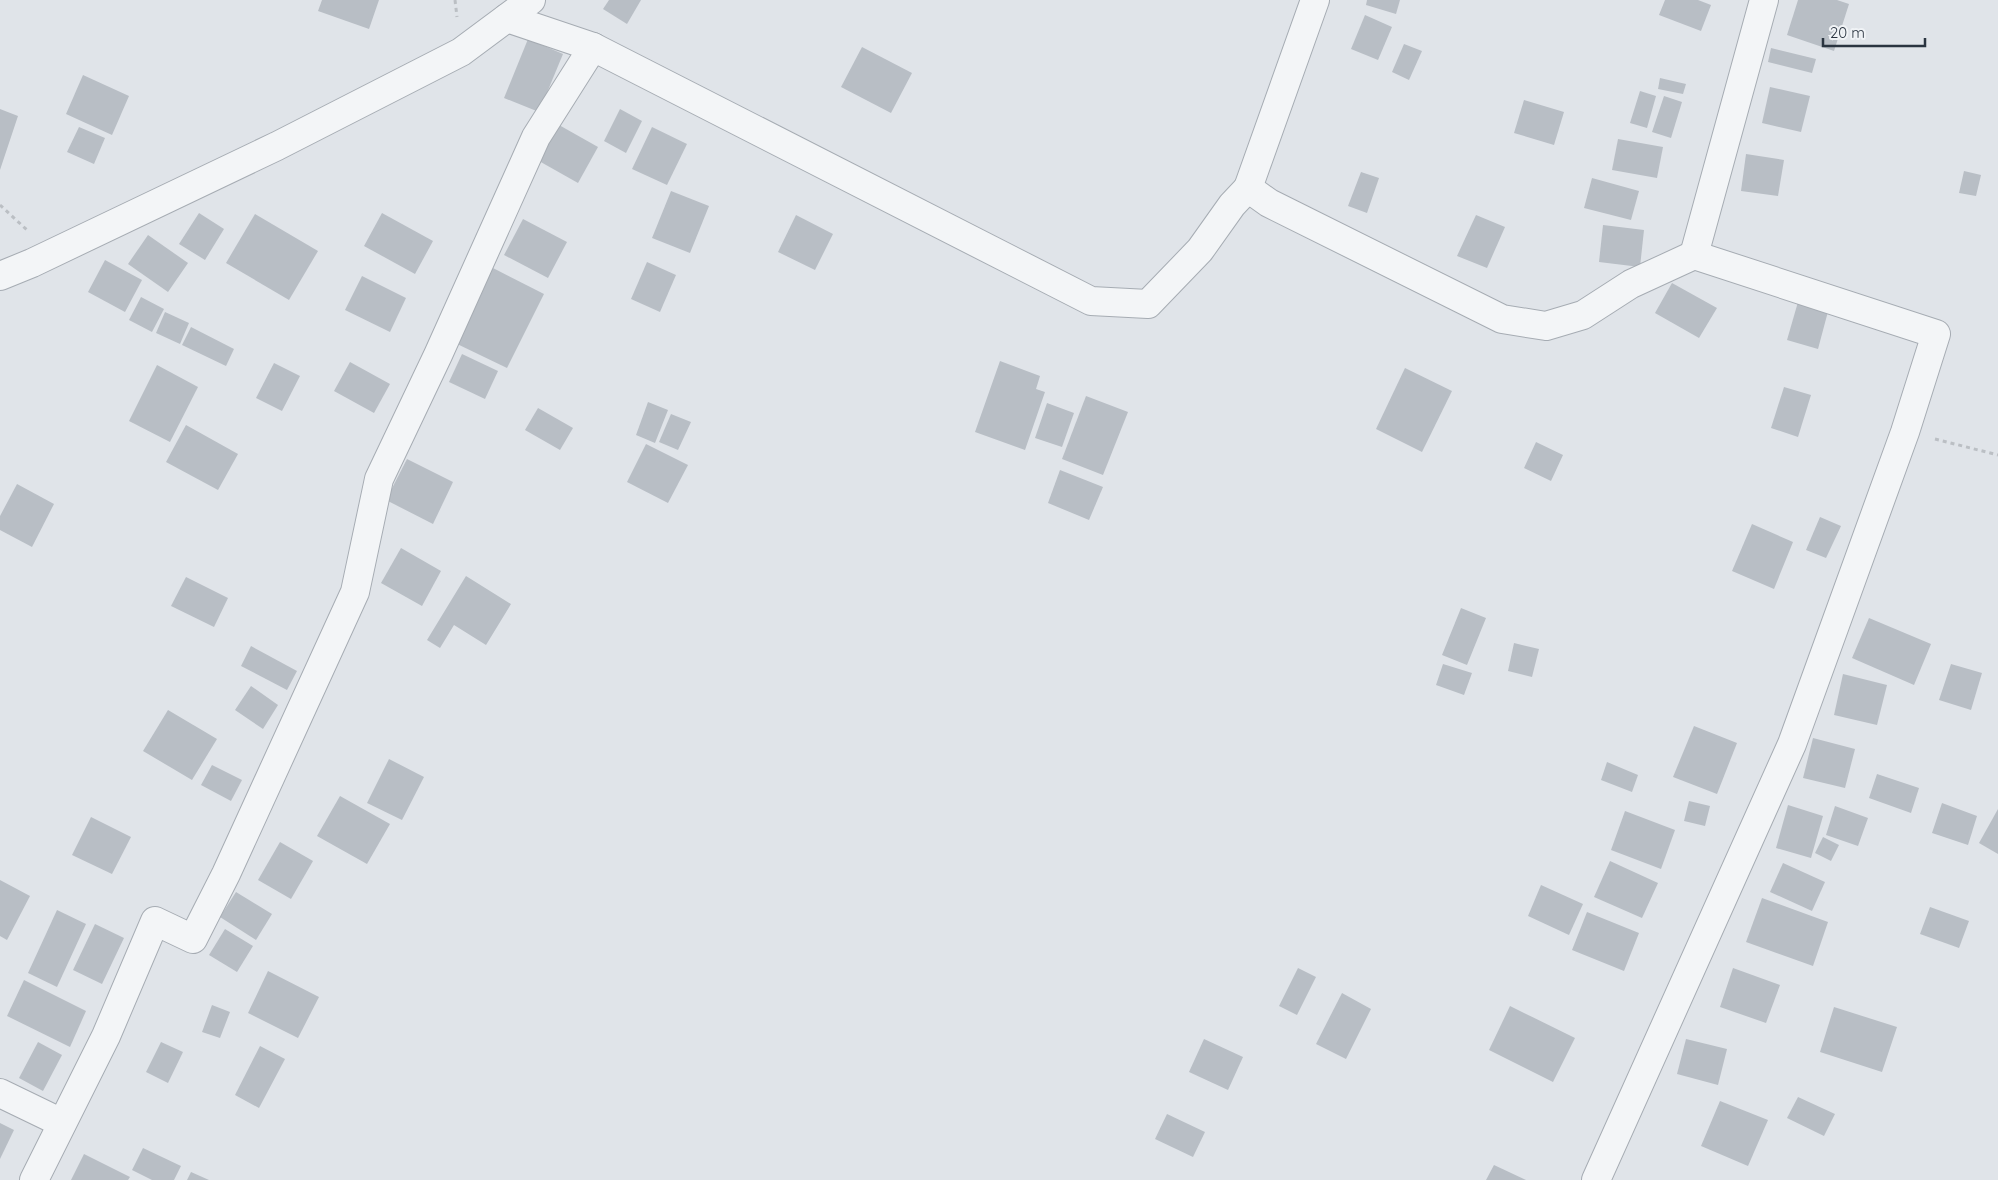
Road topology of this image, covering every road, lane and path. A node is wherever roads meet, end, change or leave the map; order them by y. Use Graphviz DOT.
graph roads {
  1 [pos="531,0"];
  2 [pos="1315,0"];
  3 [pos="1764,0"];
  4 [pos="507,18"];
  5 [pos="593,47"];
  6 [pos="1248,188"];
  7 [pos="1694,255"];
  8 [pos="0,276"];
  9 [pos="1905,432"];
  10 [pos="1998,455"];
  11 [pos="0,1093"];
  12 [pos="62,1123"];
  13 [pos="34,1180"];
  14 [pos="1596,1180"];
  1 -- 4 [label="street"];
  2 -- 6 [label="street"];
  3 -- 7 [label="street"];
  4 -- 5 [label="street"];
  4 -- 8 [label="street"];
  5 -- 6 [label="street"];
  5 -- 12 [label="street"];
  6 -- 7 [label="street"];
  7 -- 9 [label="street"];
  9 -- 10 [label="path"];
  9 -- 14 [label="street"];
  11 -- 12 [label="street"];
  12 -- 13 [label="street"];
}
